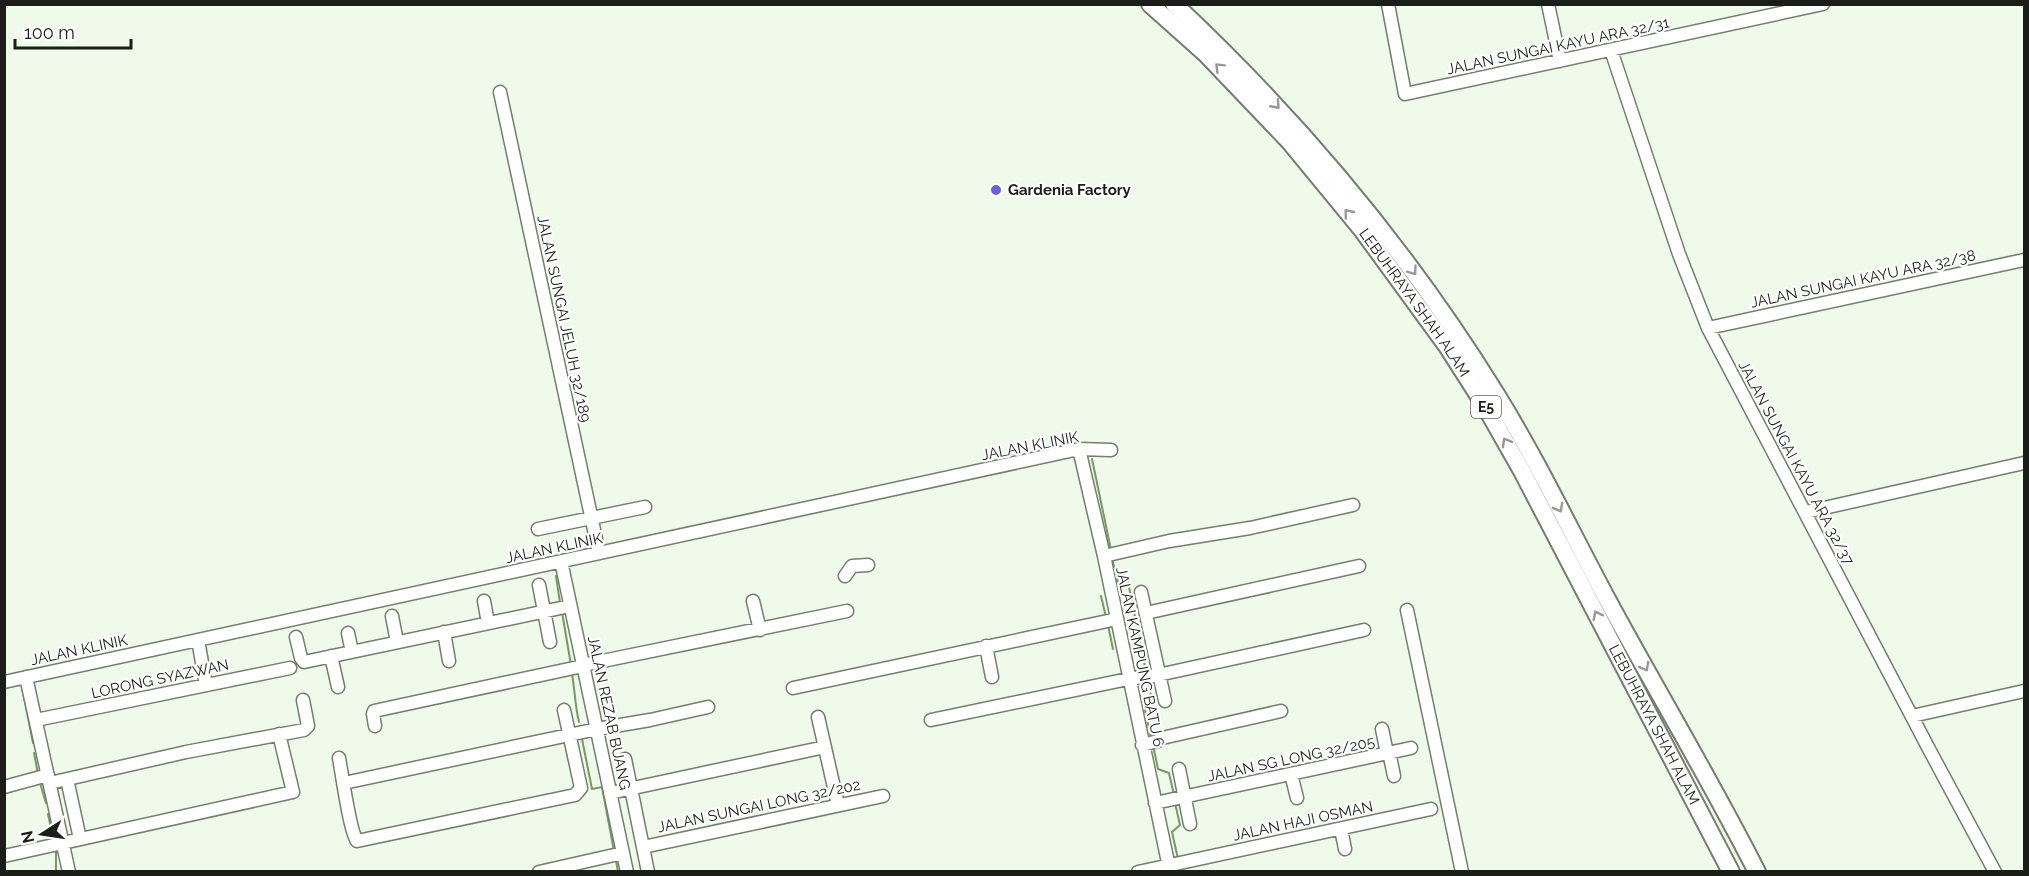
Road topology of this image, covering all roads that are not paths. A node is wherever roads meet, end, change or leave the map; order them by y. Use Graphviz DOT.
graph roads {
  1 [pos="1150,4"];
  2 [pos="1174,4"];
  3 [pos="1388,4"];
  4 [pos="1548,4"];
  5 [pos="1823,4"];
  6 [pos="1611,50"];
  7 [pos="1560,61"];
  8 [pos="500,92"];
  9 [pos="2025,260"];
  10 [pos="1708,328"];
  11 [pos="1079,450"];
  12 [pos="1111,450"];
  13 [pos="2025,463"];
  14 [pos="1353,505"];
  15 [pos="645,507"];
  16 [pos="1806,512"];
  17 [pos="591,518"];
  18 [pos="538,529"];
  19 [pos="599,553"];
  20 [pos="1104,556"];
  21 [pos="561,561"];
  22 [pos="868,565"];
  23 [pos="1359,566"];
  24 [pos="845,576"];
  25 [pos="539,585"];
  26 [pos="1141,592"];
  27 [pos="484,601"];
  28 [pos="753,602"];
  29 [pos="558,609"];
  30 [pos="1407,610"];
  31 [pos="847,612"];
  32 [pos="1146,613"];
  33 [pos="392,616"];
  34 [pos="1111,620"];
  35 [pos="488,623"];
  36 [pos="760,630"];
  37 [pos="1364,630"];
  38 [pos="444,632"];
  39 [pos="348,633"];
  40 [pos="296,636"];
  41 [pos="198,640"];
  42 [pos="397,642"];
  43 [pos="550,642"];
  44 [pos="986,646"];
  45 [pos="352,652"];
  46 [pos="331,656"];
  47 [pos="449,661"];
  48 [pos="578,666"];
  49 [pos="290,668"];
  50 [pos="1158,675"];
  51 [pos="26,677"];
  52 [pos="992,677"];
  53 [pos="1128,679"];
  54 [pos="4,682"];
  55 [pos="206,685"];
  56 [pos="338,687"];
  57 [pos="793,688"];
  58 [pos="2025,691"];
  59 [pos="303,700"];
  60 [pos="1165,701"];
  61 [pos="708,707"];
  62 [pos="564,710"];
  63 [pos="1281,711"];
  64 [pos="1912,716"];
  65 [pos="818,717"];
  66 [pos="36,720"];
  67 [pos="931,720"];
  68 [pos="375,726"];
  69 [pos="597,729"];
  70 [pos="1382,729"];
  71 [pos="279,734"];
  72 [pos="569,736"];
  73 [pos="1143,745"];
  74 [pos="825,747"];
  75 [pos="1411,747"];
  76 [pos="1388,752"];
  77 [pos="339,758"];
  78 [pos="625,759"];
  79 [pos="1179,769"];
  80 [pos="1292,774"];
  81 [pos="1394,776"];
  82 [pos="49,779"];
  83 [pos="67,779"];
  84 [pos="344,783"];
  85 [pos="4,787"];
  86 [pos="631,789"];
  87 [pos="610,793"];
  88 [pos="882,796"];
  89 [pos="1297,798"];
  90 [pos="1171,800"];
  91 [pos="838,805"];
  92 [pos="1431,809"];
  93 [pos="1190,824"];
  94 [pos="1341,829"];
  95 [pos="80,839"];
  96 [pos="63,843"];
  97 [pos="643,847"];
  98 [pos="1346,849"];
  99 [pos="615,855"];
  100 [pos="4,856"];
  101 [pos="1173,866"];
  102 [pos="1755,867"];
  103 [pos="69,872"];
  104 [pos="538,872"];
  105 [pos="627,872"];
  106 [pos="648,872"];
  107 [pos="1138,872"];
  108 [pos="1462,872"];
  109 [pos="1729,872"];
  110 [pos="1995,872"];
  109 -- 1 [label="highway, LEBUHRAYA SHAH ALAM / E5, one-way"];
  2 -- 102 [label="highway, LEBUHRAYA SHAH ALAM / E5, one-way"];
  3 -- 7 [label="street, JALAN SUNGAI KAYU ARA 32/31"];
  4 -- 7 [label="street"];
  5 -- 6 [label="street, JALAN SUNGAI KAYU ARA 32/31"];
  6 -- 7 [label="street, JALAN SUNGAI KAYU ARA 32/31"];
  6 -- 10 [label="street, JALAN SUNGAI KAYU ARA 32/37"];
  8 -- 17 [label="street, JALAN SUNGAI JELUH 32/189"];
  9 -- 10 [label="street, JALAN SUNGAI KAYU ARA 32/38"];
  10 -- 16 [label="street, JALAN SUNGAI KAYU ARA 32/37"];
  11 -- 12 [label="street, JALAN KLINIK"];
  11 -- 19 [label="street, JALAN KLINIK"];
  11 -- 20 [label="street, JALAN KAMPUNG BATU 6"];
  13 -- 16 [label="street"];
  14 -- 20 [label="street"];
  15 -- 17 [label="street"];
  16 -- 64 [label="street, JALAN SUNGAI KAYU ARA 32/37"];
  17 -- 18 [label="street"];
  17 -- 19 [label="street, JALAN SUNGAI JELUH 32/189"];
  19 -- 21 [label="street, JALAN KLINIK"];
  20 -- 34 [label="street, JALAN KAMPUNG BATU 6"];
  21 -- 29 [label="street, JALAN REZAB BUANG"];
  21 -- 41 [label="street, JALAN KLINIK"];
  22 -- 24 [label="street"];
  23 -- 32 [label="street"];
  25 -- 29 [label="street"];
  26 -- 32 [label="street"];
  27 -- 35 [label="street"];
  28 -- 36 [label="street"];
  29 -- 35 [label="street"];
  29 -- 43 [label="street"];
  29 -- 48 [label="street, JALAN REZAB BUANG"];
  30 -- 108 [label="street"];
  31 -- 36 [label="street"];
  32 -- 50 [label="street"];
  33 -- 42 [label="street"];
  34 -- 44 [label="street"];
  34 -- 53 [label="street, JALAN KAMPUNG BATU 6"];
  35 -- 38 [label="street"];
  36 -- 48 [label="street"];
  37 -- 50 [label="street"];
  38 -- 42 [label="street"];
  38 -- 47 [label="street"];
  39 -- 45 [label="street"];
  40 -- 46 [label="street"];
  41 -- 51 [label="street, JALAN KLINIK"];
  41 -- 55 [label="street"];
  42 -- 45 [label="street"];
  44 -- 52 [label="street"];
  44 -- 57 [label="street"];
  45 -- 46 [label="street"];
  46 -- 56 [label="street"];
  48 -- 68 [label="street"];
  48 -- 69 [label="street, JALAN REZAB BUANG"];
  49 -- 55 [label="street, LORONG SYAZWAN"];
  50 -- 53 [label="street"];
  50 -- 60 [label="street"];
  51 -- 54 [label="street, JALAN KLINIK"];
  51 -- 66 [label="street"];
  53 -- 67 [label="street"];
  53 -- 73 [label="street, JALAN KAMPUNG BATU 6"];
  55 -- 66 [label="street, LORONG SYAZWAN"];
  58 -- 64 [label="street"];
  59 -- 71 [label="street"];
  61 -- 69 [label="street"];
  62 -- 72 [label="street"];
  63 -- 73 [label="street"];
  64 -- 110 [label="street, JALAN SUNGAI KAYU ARA 32/37"];
  65 -- 74 [label="street"];
  66 -- 82 [label="street"];
  69 -- 72 [label="street"];
  69 -- 87 [label="street, JALAN REZAB BUANG"];
  70 -- 76 [label="street"];
  71 -- 83 [label="street"];
  71 -- 95 [label="street"];
  72 -- 84 [label="street"];
  72 -- 84 [label="street"];
  73 -- 90 [label="street, JALAN KAMPUNG BATU 6"];
  74 -- 86 [label="street"];
  74 -- 91 [label="street"];
  75 -- 76 [label="street, JALAN SG LONG 32/205"];
  76 -- 80 [label="street, JALAN SG LONG 32/205"];
  76 -- 81 [label="street"];
  77 -- 84 [label="street"];
  78 -- 86 [label="street"];
  79 -- 90 [label="street"];
  80 -- 89 [label="street"];
  80 -- 90 [label="street, JALAN SG LONG 32/205"];
  82 -- 83 [label="street"];
  82 -- 85 [label="street"];
  82 -- 96 [label="street"];
  83 -- 95 [label="street"];
  86 -- 87 [label="street"];
  86 -- 97 [label="street"];
  87 -- 99 [label="street, JALAN REZAB BUANG"];
  88 -- 91 [label="street, JALAN SUNGAI LONG 32/202"];
  90 -- 93 [label="street"];
  90 -- 101 [label="street, JALAN KAMPUNG BATU 6"];
  91 -- 97 [label="street, JALAN SUNGAI LONG 32/202"];
  92 -- 94 [label="street, JALAN HAJI OSMAN"];
  94 -- 98 [label="street"];
  94 -- 101 [label="street, JALAN HAJI OSMAN"];
  95 -- 96 [label="street"];
  96 -- 100 [label="street"];
  96 -- 103 [label="street"];
  97 -- 106 [label="street"];
  99 -- 104 [label="street"];
  99 -- 105 [label="street, JALAN REZAB BUANG"];
  101 -- 107 [label="street, JALAN HAJI OSMAN"];
}
